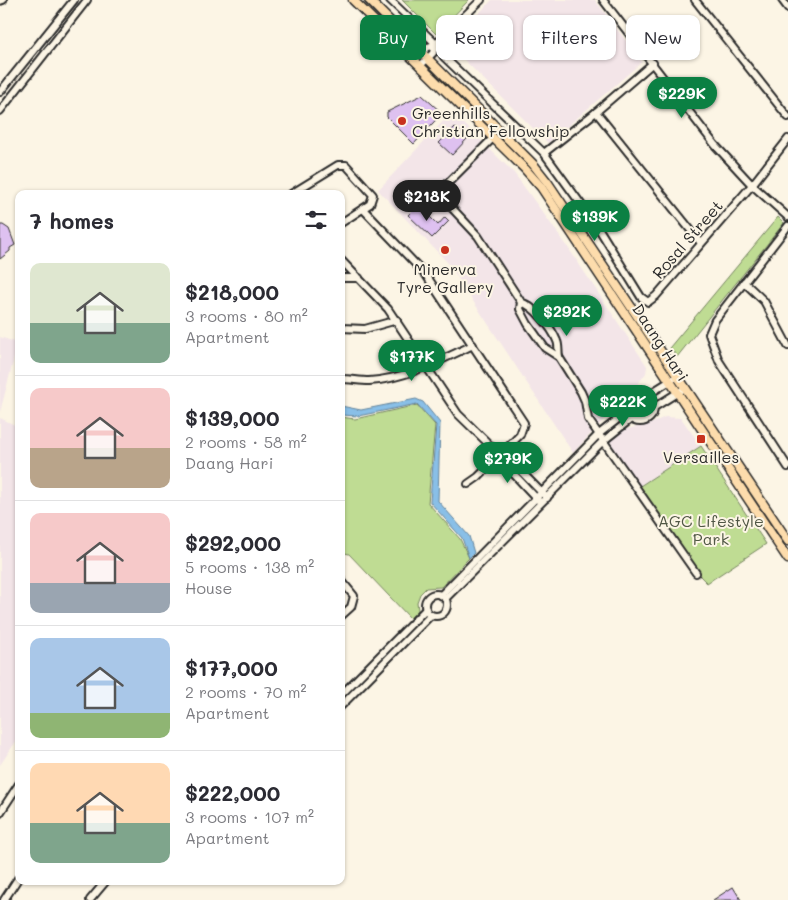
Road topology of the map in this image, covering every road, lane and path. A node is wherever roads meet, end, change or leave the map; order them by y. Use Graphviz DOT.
graph roads {
  1 [pos="74,0"];
  2 [pos="87,0"];
  3 [pos="353,0"];
  4 [pos="369,0"];
  5 [pos="390,0"];
  6 [pos="481,0"];
  7 [pos="603,0"];
  8 [pos="695,0"];
  9 [pos="782,0"];
  10 [pos="788,8"];
  11 [pos="466,15"];
  12 [pos="436,45"];
  13 [pos="428,53"];
  14 [pos="447,60"];
  15 [pos="417,63"];
  16 [pos="652,63"];
  17 [pos="0,92"];
  18 [pos="0,111"];
  19 [pos="596,112"];
  20 [pos="788,117"];
  21 [pos="493,138"];
  22 [pos="788,139"];
  23 [pos="544,153"];
  24 [pos="752,185"];
  25 [pos="297,190"];
  26 [pos="363,209"];
  27 [pos="788,217"];
  28 [pos="345,220"];
  29 [pos="788,226"];
  30 [pos="701,243"];
  31 [pos="345,264"];
  32 [pos="345,278"];
  33 [pos="359,278"];
  34 [pos="744,282"];
  35 [pos="521,302"];
  36 [pos="397,320"];
  37 [pos="546,325"];
  38 [pos="345,328"];
  39 [pos="534,333"];
  40 [pos="473,345"];
  41 [pos="788,346"];
  42 [pos="559,357"];
  43 [pos="426,366"];
  44 [pos="678,376"];
  45 [pos="345,378"];
  46 [pos="670,380"];
  47 [pos="686,388"];
  48 [pos="678,392"];
  49 [pos="646,396"];
  50 [pos="654,408"];
  51 [pos="626,412"];
  52 [pos="631,419"];
  53 [pos="599,434"];
  54 [pos="604,440"];
  55 [pos="499,455"];
  56 [pos="788,467"];
  57 [pos="468,484"];
  58 [pos="545,495"];
  59 [pos="539,501"];
  60 [pos="788,542"];
  61 [pos="788,559"];
  62 [pos="696,573"];
  63 [pos="345,585"];
  64 [pos="443,597"];
  65 [pos="426,609"];
  66 [pos="345,612"];
  67 [pos="431,615"];
  68 [pos="345,691"];
  69 [pos="345,702"];
  70 [pos="15,790"];
  71 [pos="0,813"];
  72 [pos="15,883"];
  73 [pos="103,885"];
  74 [pos="4,900"];
  75 [pos="90,900"];
  1 -- 17 [label="street"];
  2 -- 18 [label="street"];
  3 -- 15 [label="main road, Daang Hari"];
  4 -- 13 [label="main road, Daang Hari"];
  5 -- 12 [label="street, Rosal Street"];
  6 -- 11 [label="street"];
  7 -- 16 [label="street"];
  8 -- 20 [label="street"];
  9 -- 10 [label="street"];
  12 -- 13 [label="street"];
  13 -- 15 [label="street"];
  13 -- 44 [label="main road, Daang Hari"];
  14 -- 23 [label="street, Rosal Street"];
  15 -- 21 [label="main road, Daang Hari"];
  16 -- 19 [label="street"];
  16 -- 24 [label="street"];
  19 -- 23 [label="street"];
  19 -- 30 [label="street"];
  21 -- 35 [label="street"];
  21 -- 46 [label="main road, Daang Hari"];
  22 -- 24 [label="street, Rosal Street"];
  23 -- 30 [label="street, Rosal Street"];
  24 -- 27 [label="street"];
  24 -- 30 [label="street, Rosal Street"];
  25 -- 26 [label="street"];
  26 -- 28 [label="street"];
  26 -- 40 [label="street"];
  29 -- 34 [label="street"];
  31 -- 33 [label="street"];
  32 -- 33 [label="street"];
  33 -- 36 [label="street"];
  34 -- 41 [label="street"];
  34 -- 56 [label="street"];
  35 -- 37 [label="street"];
  35 -- 39 [label="street"];
  36 -- 38 [label="street"];
  36 -- 43 [label="street"];
  37 -- 39 [label="street"];
  37 -- 39 [label="street"];
  37 -- 42 [label="street"];
  39 -- 42 [label="street"];
  40 -- 43 [label="street"];
  40 -- 55 [label="street"];
  42 -- 53 [label="street"];
  43 -- 45 [label="street"];
  43 -- 55 [label="street"];
  44 -- 46 [label="street"];
  44 -- 47 [label="main road, Daang Hari"];
  46 -- 48 [label="main road, Daang Hari"];
  46 -- 49 [label="street"];
  47 -- 48 [label="street"];
  47 -- 60 [label="main road, Daang Hari"];
  48 -- 50 [label="street"];
  48 -- 61 [label="main road, Daang Hari"];
  49 -- 50 [label="street"];
  49 -- 51 [label="street"];
  50 -- 52 [label="street"];
  51 -- 52 [label="street"];
  51 -- 53 [label="street"];
  52 -- 54 [label="street"];
  53 -- 54 [label="street"];
  53 -- 58 [label="street"];
  54 -- 58 [label="street"];
  54 -- 62 [label="street"];
  55 -- 57 [label="street"];
  55 -- 58 [label="street"];
  55 -- 59 [label="street"];
  58 -- 59 [label="street"];
  59 -- 64 [label="street"];
  63 -- 66 [label="street"];
  64 -- 65 [label="street"];
  64 -- 67 [label="street"];
  65 -- 67 [label="street"];
  65 -- 68 [label="street"];
  67 -- 69 [label="street"];
  70 -- 71 [label="street"];
  72 -- 74 [label="street"];
  73 -- 75 [label="street"];
}
